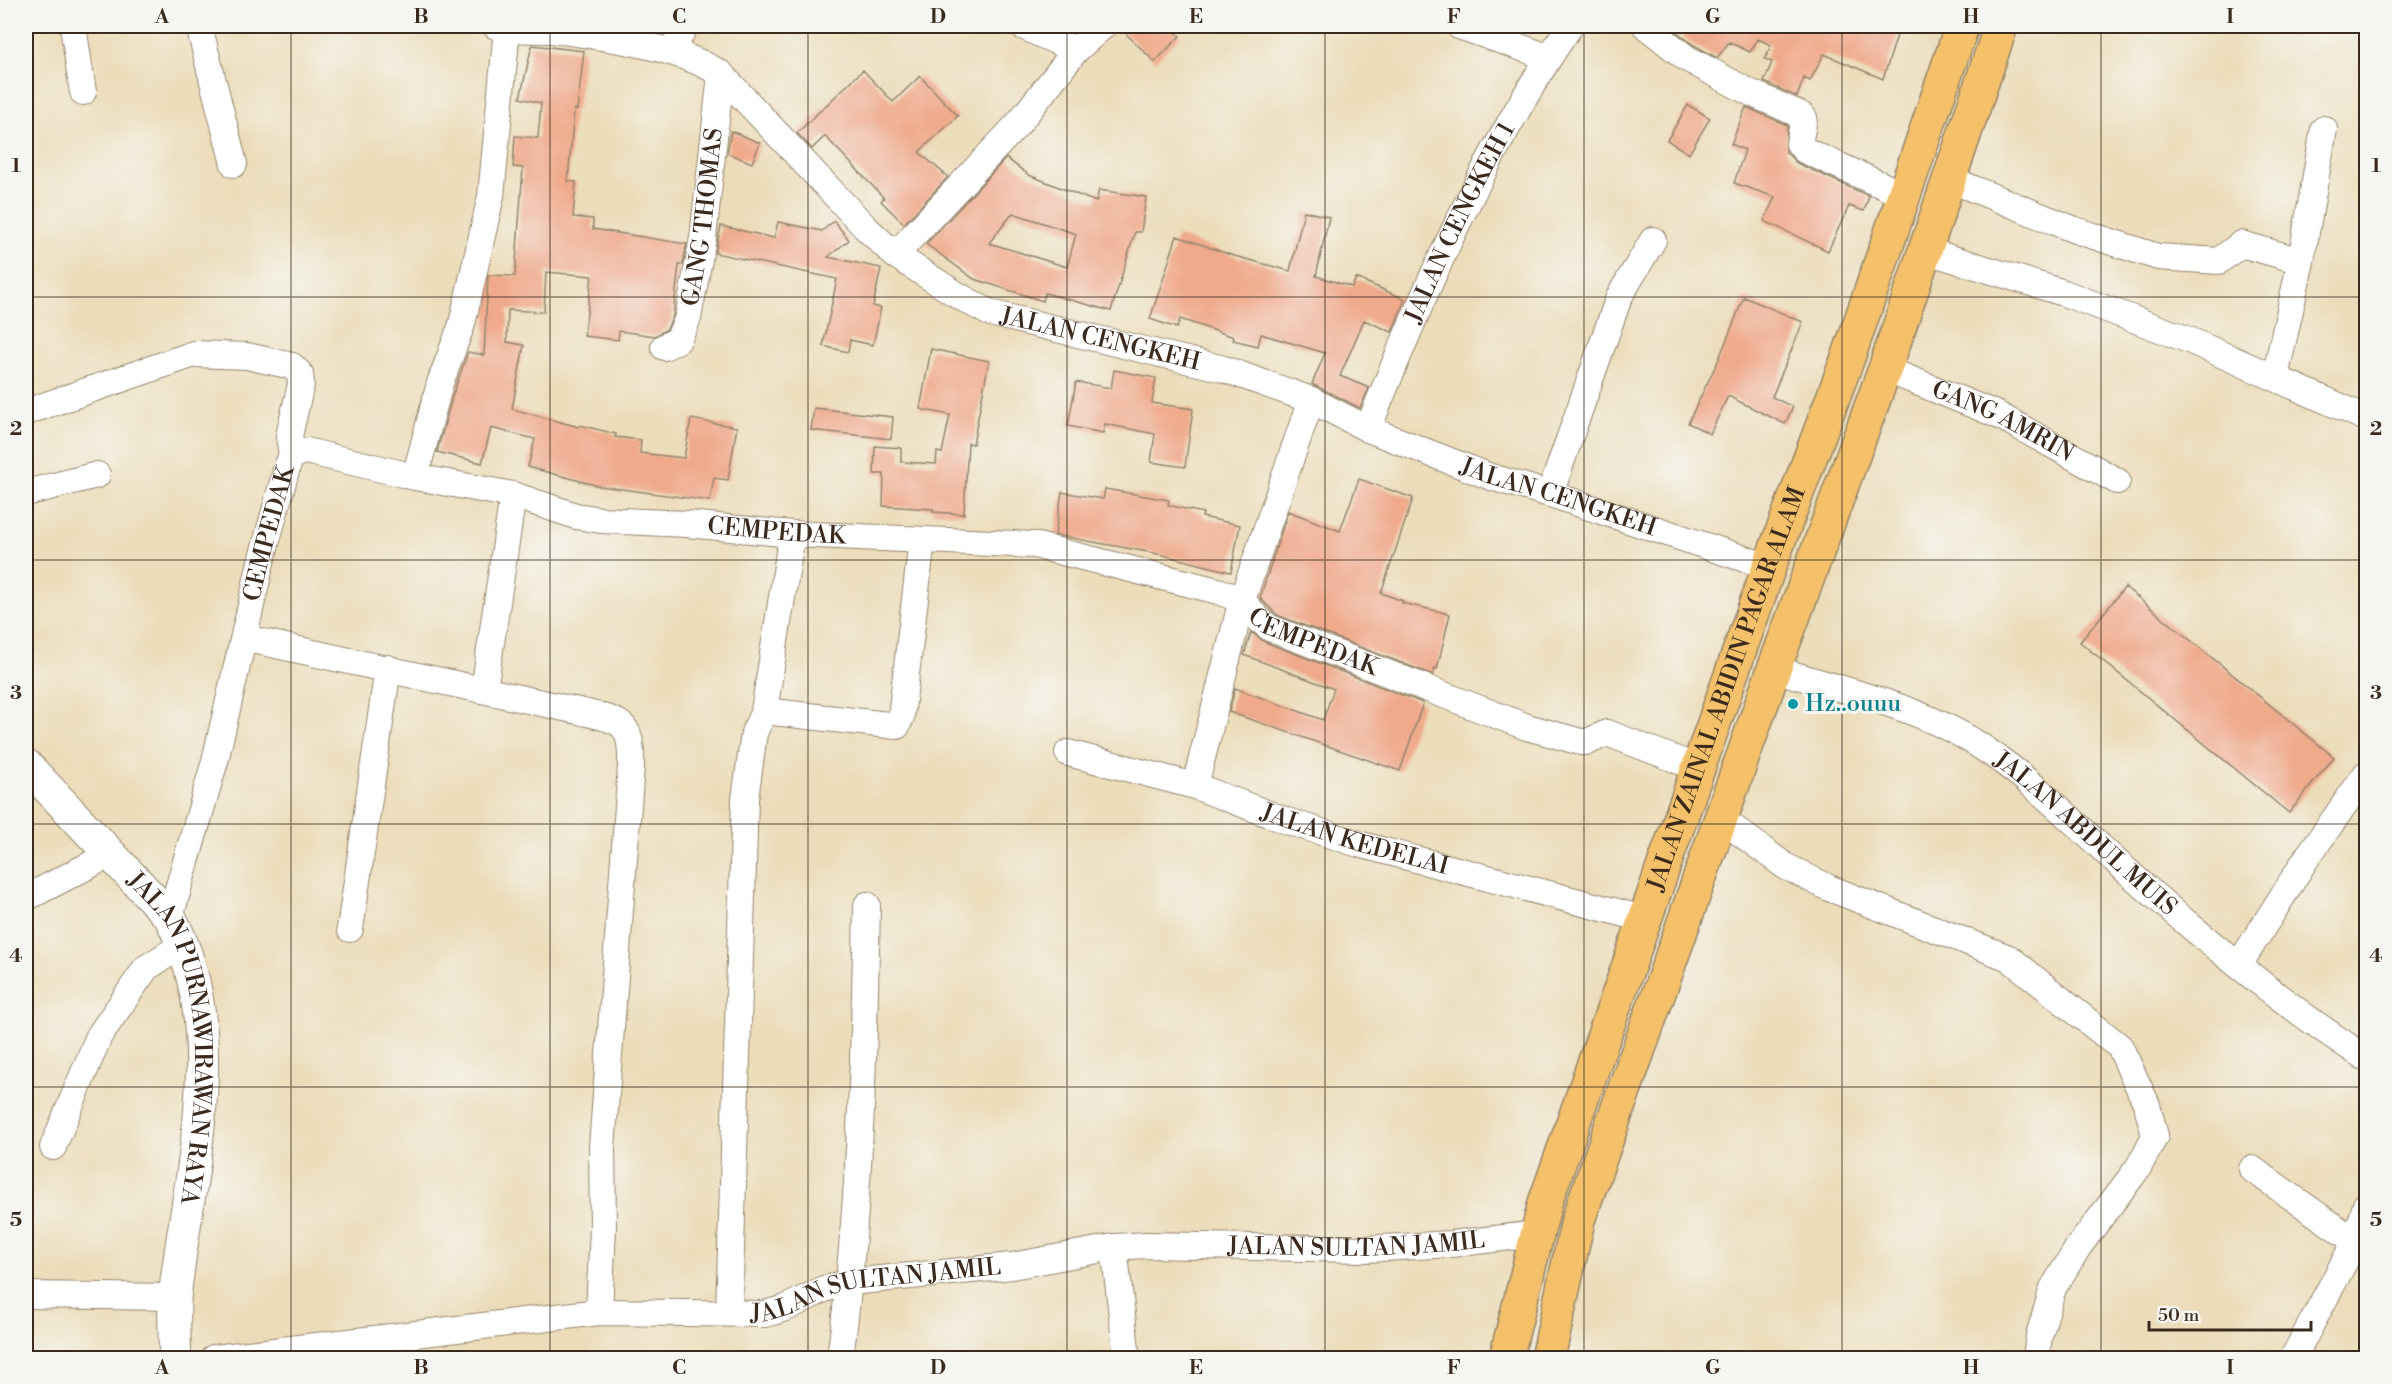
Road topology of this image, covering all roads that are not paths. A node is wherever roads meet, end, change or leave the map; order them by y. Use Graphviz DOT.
graph roads {
  1 [pos="73,26"];
  2 [pos="199,26"];
  3 [pos="685,26"];
  4 [pos="1022,26"];
  5 [pos="1103,26"];
  6 [pos="1459,26"];
  7 [pos="1570,26"];
  8 [pos="1646,26"];
  9 [pos="1962,26"];
  10 [pos="2001,26"];
  11 [pos="501,27"];
  12 [pos="561,28"];
  13 [pos="1076,50"];
  14 [pos="671,52"];
  15 [pos="1548,57"];
  16 [pos="722,74"];
  17 [pos="83,92"];
  18 [pos="2324,129"];
  19 [pos="234,164"];
  20 [pos="1949,178"];
  21 [pos="1904,195"];
  22 [pos="1653,240"];
  23 [pos="1924,250"];
  24 [pos="895,255"];
  25 [pos="2301,261"];
  26 [pos="1864,309"];
  27 [pos="1900,324"];
  28 [pos="664,347"];
  29 [pos="1849,355"];
  30 [pos="1885,369"];
  31 [pos="2275,377"];
  32 [pos="1311,400"];
  33 [pos="26,412"];
  34 [pos="2367,418"];
  35 [pos="1368,429"];
  36 [pos="292,455"];
  37 [pos="97,475"];
  38 [pos="415,477"];
  39 [pos="2117,481"];
  40 [pos="26,494"];
  41 [pos="1550,494"];
  42 [pos="513,495"];
  43 [pos="792,534"];
  44 [pos="921,540"];
  45 [pos="1768,567"];
  46 [pos="1242,600"];
  47 [pos="244,638"];
  48 [pos="388,668"];
  49 [pos="1773,669"];
  50 [pos="484,690"];
  51 [pos="764,711"];
  52 [pos="1068,753"];
  53 [pos="26,765"];
  54 [pos="1698,768"];
  55 [pos="2367,774"];
  56 [pos="1195,786"];
  57 [pos="1720,818"];
  58 [pos="109,855"];
  59 [pos="26,898"];
  60 [pos="867,905"];
  61 [pos="170,916"];
  62 [pos="1644,919"];
  63 [pos="350,929"];
  64 [pos="184,944"];
  65 [pos="2239,965"];
  66 [pos="2367,1058"];
  67 [pos="53,1147"];
  68 [pos="2252,1168"];
  69 [pos="2367,1205"];
  70 [pos="1537,1234"];
  71 [pos="2361,1245"];
  72 [pos="1114,1247"];
  73 [pos="850,1282"];
  74 [pos="26,1295"];
  75 [pos="175,1297"];
  76 [pos="599,1312"];
  77 [pos="729,1313"];
  78 [pos="362,1350"];
  79 [pos="175,1359"];
  80 [pos="214,1359"];
  81 [pos="840,1359"];
  82 [pos="1127,1359"];
  83 [pos="1506,1359"];
  84 [pos="1548,1359"];
  85 [pos="2036,1359"];
  86 [pos="2293,1359"];
  1 -- 17 [label="street"];
  2 -- 19 [label="street"];
  3 -- 14 [label="street"];
  4 -- 13 [label="street"];
  5 -- 13 [label="street"];
  6 -- 15 [label="street"];
  7 -- 15 [label="street, JALAN CENGKEH 1"];
  8 -- 21 [label="street"];
  9 -- 21 [label="highway, JALAN ZAINAL ABIDIN PAGAR ALAM"];
  10 -- 20 [label="highway, JALAN ZAINAL ABIDIN PAGAR ALAM"];
  11 -- 12 [label="street, JALAN CENGKEH"];
  11 -- 38 [label="street"];
  12 -- 14 [label="street, JALAN CENGKEH"];
  13 -- 24 [label="street"];
  14 -- 16 [label="street, JALAN CENGKEH"];
  15 -- 35 [label="street, JALAN CENGKEH 1"];
  16 -- 24 [label="street, JALAN CENGKEH"];
  16 -- 28 [label="street, GANG THOMAS"];
  18 -- 25 [label="street"];
  20 -- 23 [label="highway, JALAN ZAINAL ABIDIN PAGAR ALAM"];
  20 -- 25 [label="street"];
  21 -- 26 [label="highway, JALAN ZAINAL ABIDIN PAGAR ALAM"];
  22 -- 41 [label="street"];
  23 -- 27 [label="highway, JALAN ZAINAL ABIDIN PAGAR ALAM"];
  23 -- 31 [label="street"];
  24 -- 32 [label="street, JALAN CENGKEH"];
  25 -- 31 [label="street"];
  26 -- 27 [label="highway"];
  26 -- 29 [label="highway, JALAN ZAINAL ABIDIN PAGAR ALAM"];
  27 -- 30 [label="highway, JALAN ZAINAL ABIDIN PAGAR ALAM"];
  29 -- 30 [label="highway"];
  29 -- 45 [label="highway, JALAN ZAINAL ABIDIN PAGAR ALAM"];
  30 -- 39 [label="street, GANG AMRIN"];
  30 -- 49 [label="highway, JALAN ZAINAL ABIDIN PAGAR ALAM"];
  31 -- 34 [label="street"];
  32 -- 35 [label="street, JALAN CENGKEH"];
  32 -- 46 [label="street"];
  33 -- 36 [label="street"];
  35 -- 41 [label="street, JALAN CENGKEH"];
  36 -- 38 [label="street, CEMPEDAK"];
  36 -- 47 [label="street, CEMPEDAK"];
  37 -- 40 [label="street"];
  38 -- 42 [label="street, CEMPEDAK"];
  41 -- 45 [label="street, JALAN CENGKEH"];
  42 -- 43 [label="street, CEMPEDAK"];
  42 -- 50 [label="street"];
  43 -- 44 [label="street, CEMPEDAK"];
  43 -- 51 [label="street"];
  44 -- 46 [label="street, CEMPEDAK"];
  44 -- 51 [label="street"];
  45 -- 54 [label="highway, JALAN ZAINAL ABIDIN PAGAR ALAM"];
  46 -- 54 [label="street, CEMPEDAK"];
  46 -- 56 [label="street"];
  47 -- 48 [label="street"];
  47 -- 61 [label="street, CEMPEDAK"];
  48 -- 50 [label="street"];
  48 -- 63 [label="street"];
  49 -- 57 [label="highway, JALAN ZAINAL ABIDIN PAGAR ALAM"];
  49 -- 65 [label="street, JALAN ABDUL MUIS"];
  50 -- 76 [label="street"];
  51 -- 77 [label="street"];
  52 -- 56 [label="street, JALAN KEDELAI"];
  53 -- 58 [label="street, JALAN PURNAWIRAWAN RAYA"];
  54 -- 62 [label="highway, JALAN ZAINAL ABIDIN PAGAR ALAM"];
  55 -- 65 [label="street"];
  56 -- 62 [label="street, JALAN KEDELAI"];
  57 -- 84 [label="highway, JALAN ZAINAL ABIDIN PAGAR ALAM"];
  57 -- 85 [label="street"];
  58 -- 59 [label="street"];
  58 -- 61 [label="street, JALAN PURNAWIRAWAN RAYA"];
  60 -- 73 [label="street"];
  61 -- 64 [label="street, JALAN PURNAWIRAWAN RAYA"];
  62 -- 70 [label="highway, JALAN ZAINAL ABIDIN PAGAR ALAM"];
  64 -- 67 [label="street"];
  64 -- 75 [label="street, JALAN PURNAWIRAWAN RAYA"];
  65 -- 66 [label="street, JALAN ABDUL MUIS"];
  68 -- 71 [label="street"];
  69 -- 71 [label="street"];
  70 -- 72 [label="street, JALAN SULTAN JAMIL"];
  70 -- 83 [label="highway, JALAN ZAINAL ABIDIN PAGAR ALAM"];
  71 -- 86 [label="street"];
  72 -- 73 [label="street, JALAN SULTAN JAMIL"];
  72 -- 82 [label="street"];
  73 -- 77 [label="street, JALAN SULTAN JAMIL"];
  73 -- 81 [label="street"];
  74 -- 75 [label="street"];
  75 -- 79 [label="street, JALAN PURNAWIRAWAN RAYA"];
  76 -- 77 [label="street, JALAN SULTAN JAMIL"];
  76 -- 78 [label="street, JALAN SULTAN JAMIL"];
  78 -- 80 [label="street, JALAN SULTAN JAMIL"];
}
